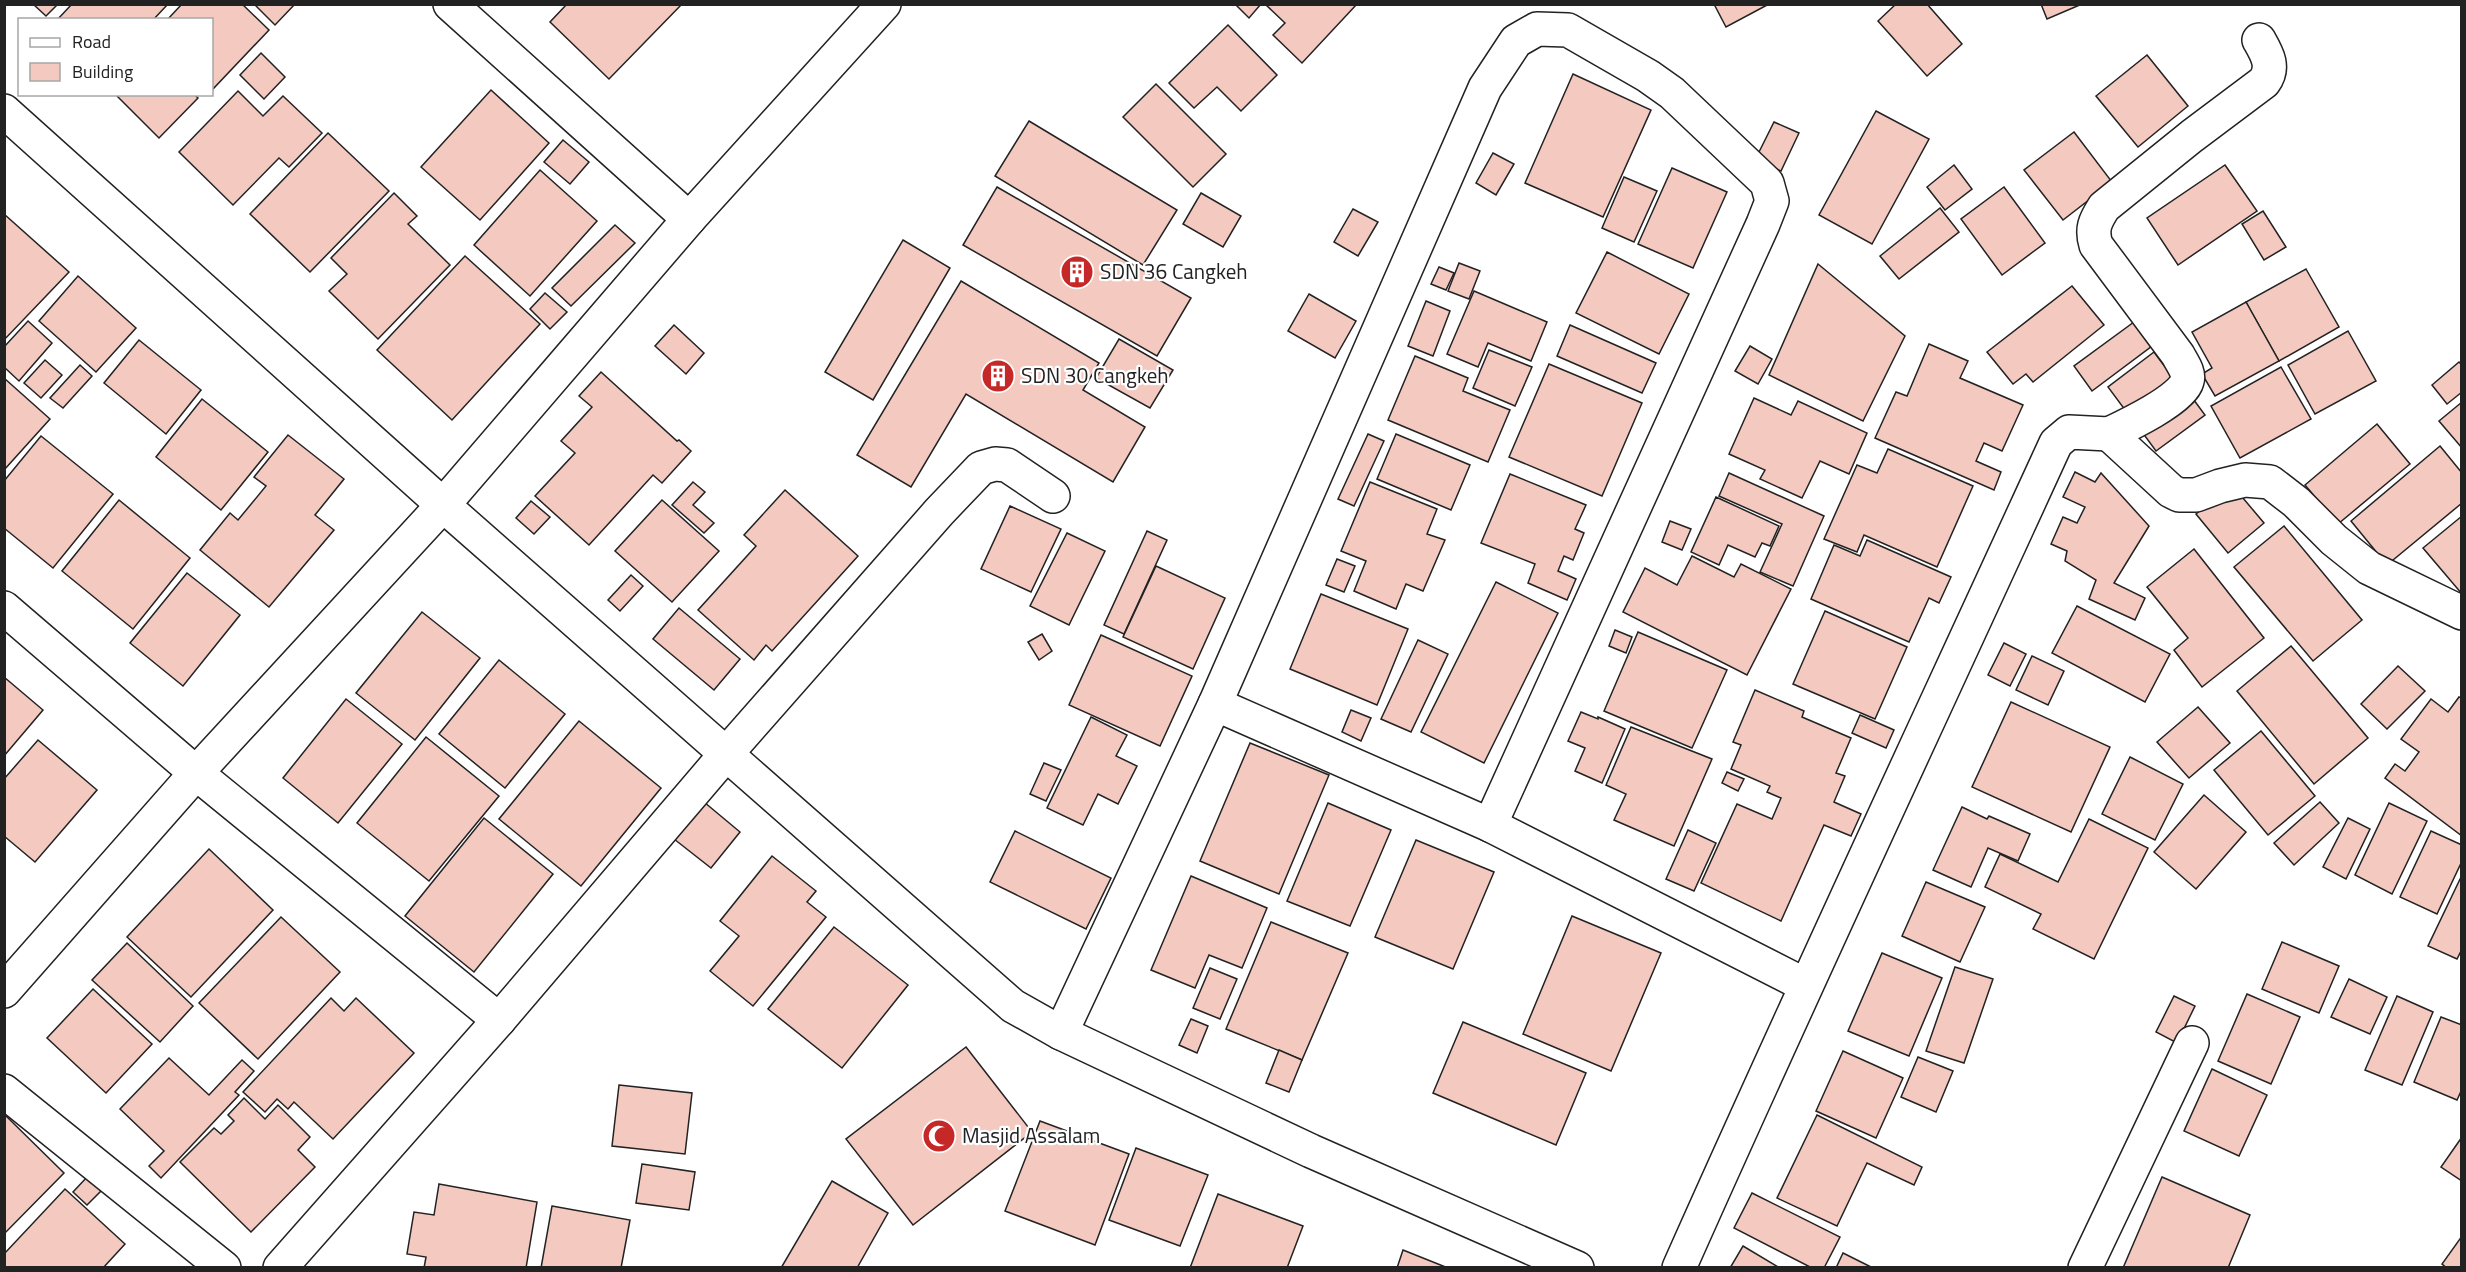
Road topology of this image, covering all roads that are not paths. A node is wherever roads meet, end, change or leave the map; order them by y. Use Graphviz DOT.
graph roads {
  1 [pos="450,4"];
  2 [pos="884,4"];
  3 [pos="2259,40"];
  4 [pos="4,111"];
  5 [pos="689,219"];
  6 [pos="2109,434"];
  7 [pos="1053,496"];
  8 [pos="443,505"];
  9 [pos="4,608"];
  10 [pos="2462,613"];
  11 [pos="1215,704"];
  12 [pos="726,754"];
  13 [pos="196,773"];
  14 [pos="1490,825"];
  15 [pos="1805,985"];
  16 [pos="4,991"];
  17 [pos="499,1020"];
  18 [pos="1061,1034"];
  19 [pos="2192,1042"];
  20 [pos="4,1091"];
  21 [pos="224,1268"];
  22 [pos="280,1268"];
  23 [pos="1577,1268"];
  24 [pos="1678,1268"];
  25 [pos="2085,1268"];
  1 -- 5 [label="street"];
  2 -- 5 [label="street"];
  3 -- 6 [label="street"];
  4 -- 8 [label="street"];
  5 -- 8 [label="street"];
  6 -- 10 [label="street"];
  6 -- 15 [label="street"];
  7 -- 12 [label="street"];
  8 -- 12 [label="street"];
  8 -- 13 [label="street"];
  9 -- 13 [label="street"];
  11 -- 14 [label="street"];
  11 -- 14 [label="street"];
  11 -- 18 [label="street"];
  12 -- 17 [label="street"];
  12 -- 18 [label="street"];
  13 -- 16 [label="street"];
  13 -- 17 [label="street"];
  14 -- 15 [label="street"];
  15 -- 24 [label="street"];
  17 -- 22 [label="street"];
  18 -- 23 [label="street"];
  19 -- 25 [label="street"];
  20 -- 21 [label="street"];
}
